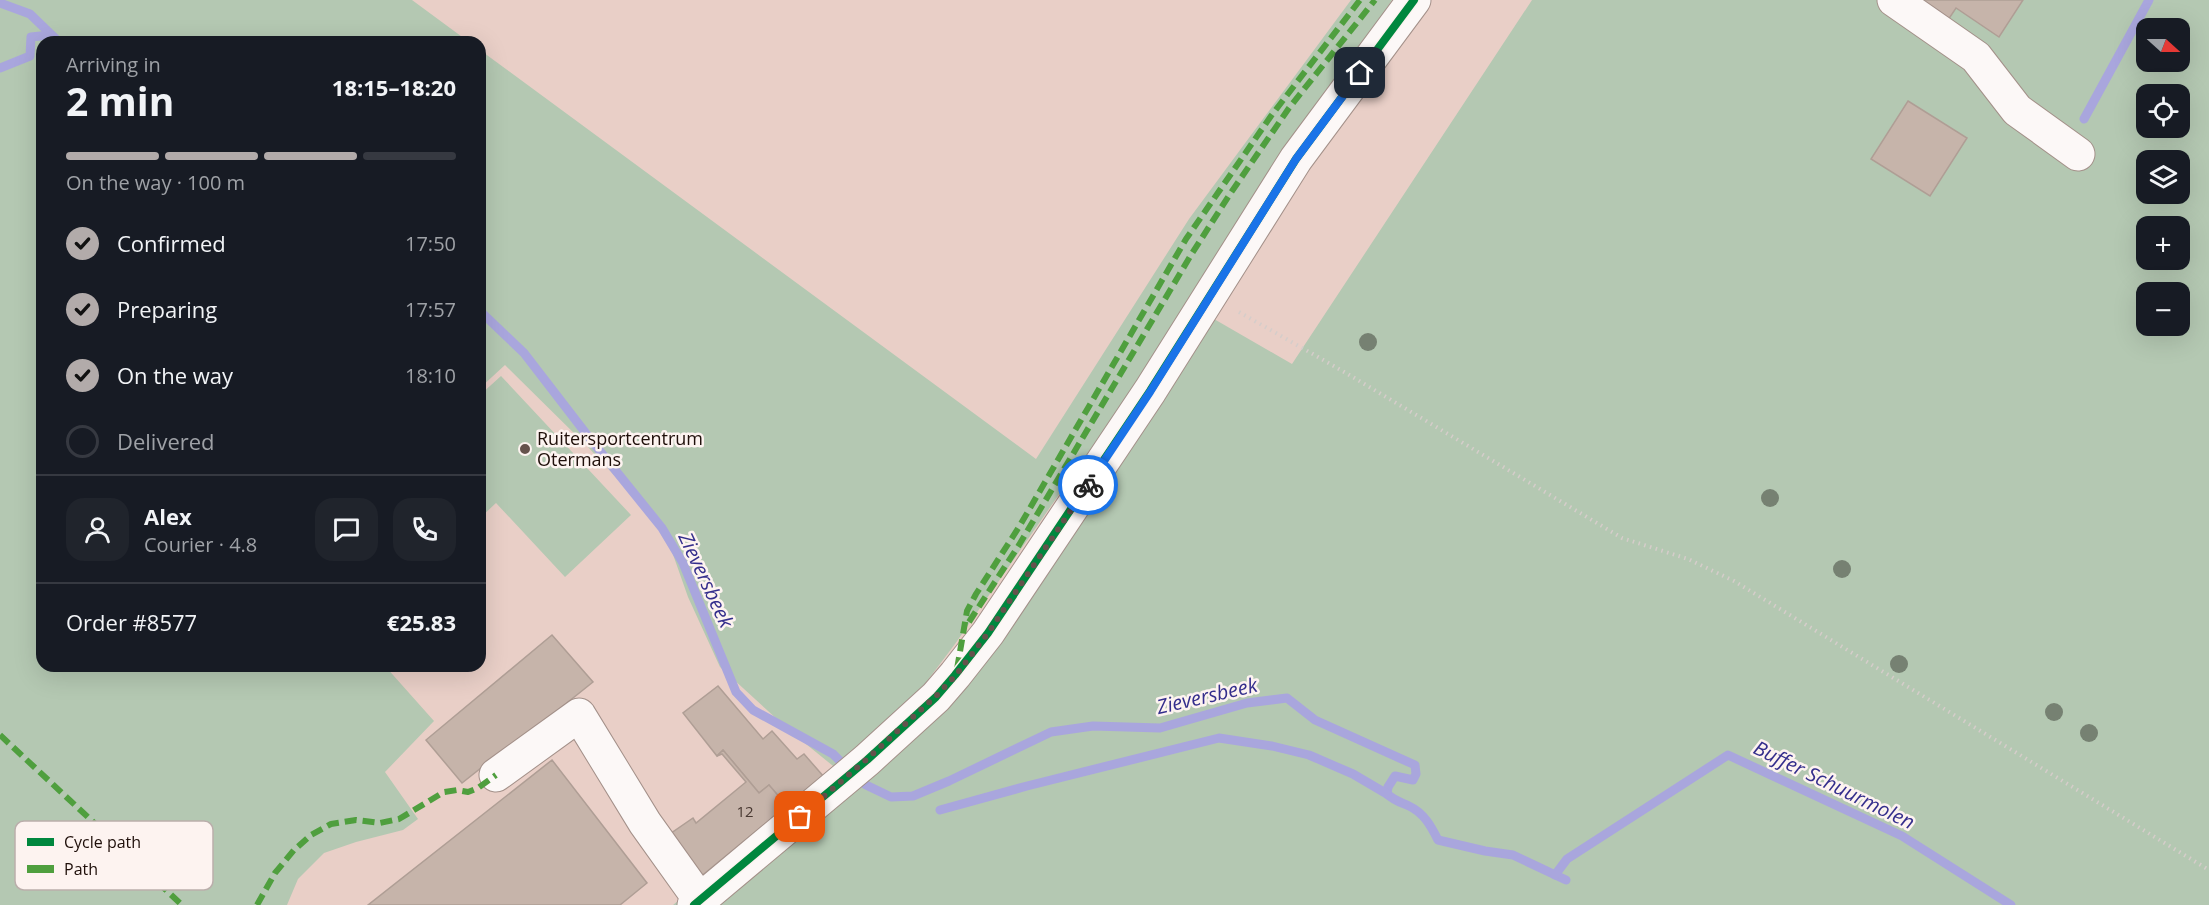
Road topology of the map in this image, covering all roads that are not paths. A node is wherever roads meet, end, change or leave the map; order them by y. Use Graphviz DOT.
graph roads {
  1 [pos="1414,0"];
  2 [pos="1894,0"];
  3 [pos="2078,154"];
  4 [pos="495,775"];
  5 [pos="711,899"];
  1 -- 5 [label="street"];
  2 -- 3 [label="street"];
  4 -- 5 [label="street"];
}
